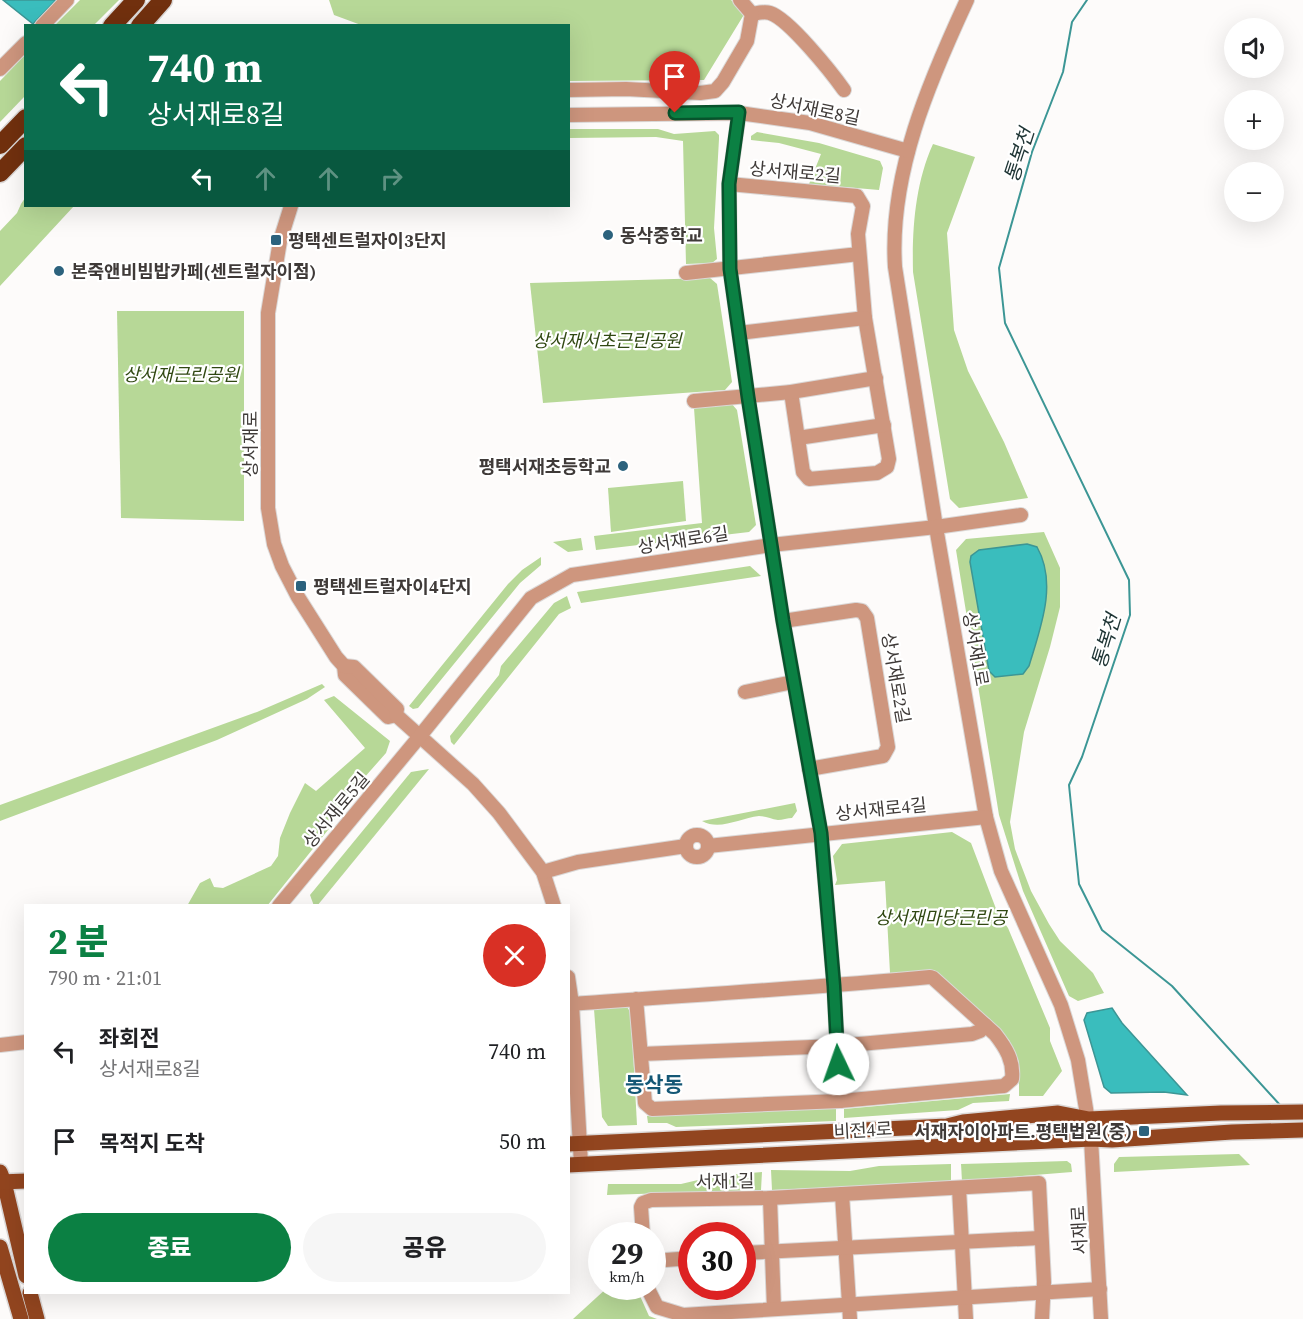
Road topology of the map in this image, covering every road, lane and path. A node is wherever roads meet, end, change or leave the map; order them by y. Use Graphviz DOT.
graph roads {
  1 [pos="67,0"];
  2 [pos="136,0"];
  3 [pos="163,0"];
  4 [pos="740,0"];
  5 [pos="967,0"];
  6 [pos="752,14"];
  7 [pos="44,24"];
  8 [pos="114,24"];
  9 [pos="142,24"];
  10 [pos="24,45"];
  11 [pos="0,69"];
  12 [pos="570,90"];
  13 [pos="844,90"];
  14 [pos="739,112"];
  15 [pos="570,115"];
  16 [pos="24,120"];
  17 [pos="0,145"];
  18 [pos="24,148"];
  19 [pos="909,151"];
  20 [pos="0,173"];
  21 [pos="729,184"];
  22 [pos="291,207"];
  23 [pos="859,254"];
  24 [pos="730,269"];
  25 [pos="686,273"];
  26 [pos="865,318"];
  27 [pos="739,333"];
  28 [pos="876,378"];
  29 [pos="791,392"];
  30 [pos="748,397"];
  31 [pos="694,401"];
  32 [pos="884,425"];
  33 [pos="798,438"];
  34 [pos="1021,515"];
  35 [pos="936,527"];
  36 [pos="771,545"];
  37 [pos="783,621"];
  38 [pos="793,682"];
  39 [pos="745,692"];
  40 [pos="420,736"];
  41 [pos="809,769"];
  42 [pos="986,817"];
  43 [pos="821,833"];
  44 [pos="543,872"];
  45 [pos="281,904"];
  46 [pos="553,904"];
  47 [pos="834,986"];
  48 [pos="570,990"];
  49 [pos="636,999"];
  50 [pos="572,1004"];
  51 [pos="985,1025"];
  52 [pos="0,1042"];
  53 [pos="24,1042"];
  54 [pos="837,1046"];
  55 [pos="641,1054"];
  56 [pos="840,1101"];
  57 [pos="1303,1112"];
  58 [pos="1089,1119"];
  59 [pos="1303,1130"];
  60 [pos="1091,1138"];
  61 [pos="574,1144"];
  62 [pos="575,1165"];
  63 [pos="1,1179"];
  64 [pos="24,1180"];
  65 [pos="959,1188"];
  66 [pos="842,1194"];
  67 [pos="770,1198"];
  68 [pos="24,1202"];
  69 [pos="4,1203"];
  70 [pos="642,1222"];
  71 [pos="1040,1238"];
  72 [pos="962,1242"];
  73 [pos="0,1247"];
  74 [pos="845,1248"];
  75 [pos="771,1251"];
  76 [pos="756,1253"];
  77 [pos="24,1269"];
  78 [pos="1100,1289"];
  79 [pos="1043,1292"];
  80 [pos="30,1294"];
  81 [pos="965,1297"];
  82 [pos="654,1300"];
  83 [pos="849,1304"];
  84 [pos="774,1309"];
  85 [pos="21,1319"];
  86 [pos="37,1319"];
  87 [pos="850,1319"];
  88 [pos="966,1319"];
  89 [pos="1042,1319"];
  90 [pos="1101,1319"];
  1 -- 7 [label="street"];
  2 -- 8 [label="highway"];
  3 -- 9 [label="highway"];
  4 -- 6 [label="street"];
  5 -- 19 [label="street, 상서재1로"];
  6 -- 12 [label="street"];
  6 -- 13 [label="street"];
  10 -- 11 [label="street"];
  14 -- 15 [label="street, 상서재로8길"];
  14 -- 19 [label="street, 상서재로8길"];
  14 -- 21 [label="street, 상서재로2길"];
  16 -- 17 [label="highway"];
  18 -- 20 [label="highway"];
  19 -- 35 [label="street, 상서재1로"];
  21 -- 23 [label="street, 상서재로2길"];
  21 -- 24 [label="street, 상서재로2길"];
  22 -- 40 [label="street, 상서재로"];
  23 -- 24 [label="street"];
  23 -- 26 [label="street"];
  24 -- 25 [label="street"];
  24 -- 27 [label="street, 상서재로2길"];
  26 -- 27 [label="street"];
  26 -- 28 [label="street"];
  27 -- 30 [label="street, 상서재로2길"];
  28 -- 29 [label="street"];
  28 -- 32 [label="street"];
  29 -- 30 [label="street"];
  29 -- 33 [label="street"];
  30 -- 31 [label="street"];
  30 -- 36 [label="street, 상서재로2길"];
  32 -- 33 [label="street"];
  32 -- 33 [label="street"];
  34 -- 35 [label="street, 상서재로6길"];
  35 -- 36 [label="street, 상서재로6길"];
  35 -- 42 [label="street, 상서재1로"];
  36 -- 37 [label="street, 상서재로2길"];
  36 -- 40 [label="street, 상서재로6길"];
  37 -- 38 [label="street, 상서재로2길"];
  37 -- 41 [label="street, 상서재로2길"];
  38 -- 39 [label="street"];
  38 -- 41 [label="street, 상서재로2길"];
  40 -- 44 [label="street, 상서재로"];
  40 -- 45 [label="street, 상서재로5길"];
  41 -- 43 [label="street, 상서재로2길"];
  42 -- 43 [label="street, 상서재로4길"];
  42 -- 58 [label="street, 상서재1로"];
  43 -- 44 [label="street, 상서재로4길"];
  43 -- 47 [label="street, 상서재로2길"];
  44 -- 46 [label="street, 상서재로"];
  47 -- 49 [label="street"];
  47 -- 51 [label="street"];
  47 -- 54 [label="street, 상서재로2길"];
  48 -- 50 [label="street"];
  49 -- 50 [label="street"];
  49 -- 55 [label="street"];
  50 -- 61 [label="street"];
  51 -- 54 [label="street"];
  51 -- 56 [label="street"];
  52 -- 53 [label="street"];
  54 -- 55 [label="street"];
  54 -- 56 [label="street, 상서재로2길"];
  55 -- 56 [label="street"];
  57 -- 58 [label="main road, 비전4로"];
  58 -- 60 [label="street, 상서재1로"];
  58 -- 61 [label="main road, 비전4로"];
  59 -- 60 [label="main road, 비전4로"];
  60 -- 62 [label="main road, 비전4로"];
  60 -- 78 [label="street, 서재로"];
  61 -- 62 [label="street"];
  63 -- 64 [label="main road"];
  63 -- 69 [label="main road"];
  65 -- 66 [label="street, 서재1길"];
  65 -- 71 [label="street, 서재1길"];
  65 -- 72 [label="street"];
  66 -- 67 [label="street, 서재1길"];
  66 -- 74 [label="street"];
  67 -- 70 [label="street, 서재1길"];
  67 -- 75 [label="street"];
  68 -- 69 [label="main road"];
  69 -- 77 [label="main road"];
  71 -- 72 [label="street"];
  71 -- 79 [label="street"];
  72 -- 74 [label="street"];
  72 -- 81 [label="street"];
  73 -- 85 [label="main road"];
  74 -- 75 [label="street"];
  74 -- 83 [label="street"];
  75 -- 76 [label="street"];
  75 -- 84 [label="street"];
  78 -- 79 [label="street"];
  78 -- 90 [label="street, 서재로"];
  79 -- 81 [label="street"];
  79 -- 89 [label="street"];
  80 -- 86 [label="main road"];
  81 -- 83 [label="street"];
  81 -- 88 [label="street"];
  82 -- 84 [label="street"];
  83 -- 84 [label="street"];
  83 -- 87 [label="street"];
}
